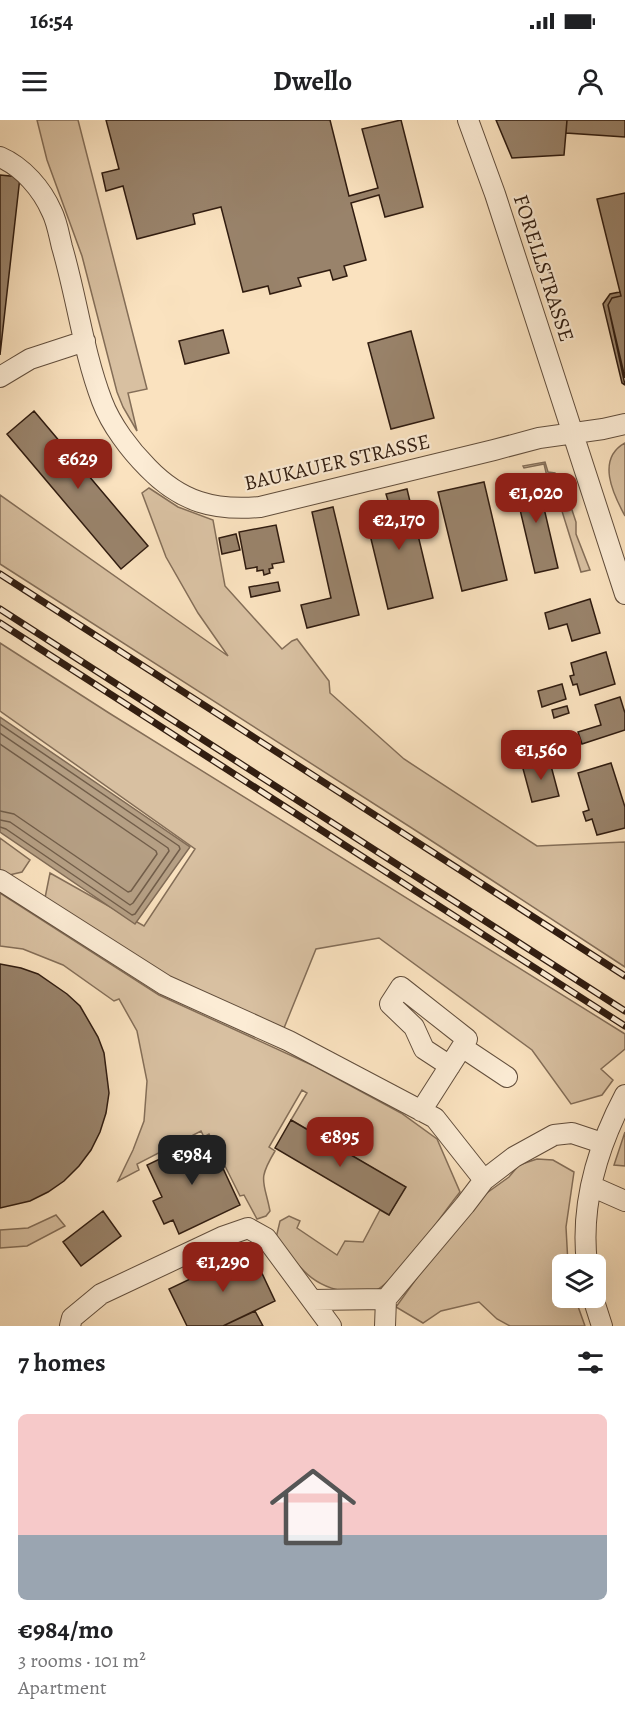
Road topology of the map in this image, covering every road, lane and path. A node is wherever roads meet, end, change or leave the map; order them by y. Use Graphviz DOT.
graph roads {
  1 [pos="468,120"];
  2 [pos="0,157"];
  3 [pos="85,341"];
  4 [pos="0,377"];
  5 [pos="625,424"];
  6 [pos="571,432"];
  7 [pos="625,594"];
  8 [pos="0,880"];
  9 [pos="462,1047"];
  10 [pos="450,1066"];
  11 [pos="507,1077"];
  12 [pos="625,1095"];
  13 [pos="421,1111"];
  14 [pos="602,1143"];
  15 [pos="484,1180"];
  16 [pos="591,1186"];
  17 [pos="625,1201"];
  18 [pos="586,1254"];
  19 [pos="386,1299"];
  20 [pos="312,1300"];
  21 [pos="596,1308"];
  22 [pos="70,1326"];
  23 [pos="332,1326"];
  24 [pos="385,1326"];
  25 [pos="602,1326"];
  1 -- 6 [label="street, FORELLSTRASSE"];
  2 -- 3 [label="street, BAUKAUER STRASSE"];
  3 -- 4 [label="street"];
  3 -- 6 [label="street, BAUKAUER STRASSE"];
  5 -- 6 [label="street, BAUKAUER STRASSE"];
  6 -- 7 [label="street, FORELLSTRASSE"];
  8 -- 13 [label="street"];
  9 -- 10 [label="street"];
  9 -- 10 [label="street"];
  9 -- 11 [label="street"];
  10 -- 13 [label="street"];
  12 -- 14 [label="street"];
  13 -- 15 [label="street"];
  14 -- 15 [label="street"];
  14 -- 16 [label="street"];
  15 -- 19 [label="street"];
  16 -- 17 [label="street"];
  16 -- 18 [label="street"];
  19 -- 20 [label="street"];
  19 -- 24 [label="street"];
  20 -- 22 [label="street"];
  20 -- 23 [label="street"];
  21 -- 25 [label="street"];
}
